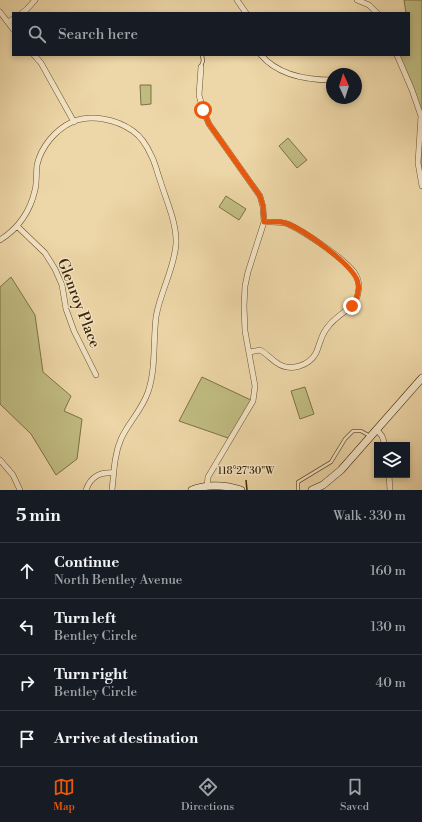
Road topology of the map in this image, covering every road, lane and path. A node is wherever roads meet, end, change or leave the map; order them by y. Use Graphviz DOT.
graph roads {
  1 [pos="35,0"];
  2 [pos="238,0"];
  3 [pos="357,0"];
  4 [pos="0,12"];
  5 [pos="23,12"];
  6 [pos="245,12"];
  7 [pos="377,12"];
  8 [pos="12,20"];
  9 [pos="8,22"];
  10 [pos="12,28"];
  11 [pos="35,56"];
  12 [pos="202,56"];
  13 [pos="262,56"];
  14 [pos="398,56"];
  15 [pos="201,67"];
  16 [pos="326,80"];
  17 [pos="74,122"];
  18 [pos="422,186"];
  19 [pos="264,222"];
  20 [pos="18,227"];
  21 [pos="0,240"];
  22 [pos="250,352"];
  23 [pos="96,375"];
  24 [pos="422,378"];
  25 [pos="377,430"];
  26 [pos="371,437"];
  27 [pos="384,442"];
  28 [pos="0,460"];
  29 [pos="114,473"];
  30 [pos="388,478"];
  31 [pos="207,486"];
  32 [pos="20,490"];
  33 [pos="86,490"];
  34 [pos="112,490"];
  35 [pos="192,490"];
  36 [pos="241,490"];
  37 [pos="298,490"];
  38 [pos="312,490"];
  39 [pos="390,490"];
  1 -- 5 [label="street"];
  2 -- 6 [label="street"];
  3 -- 7 [label="street"];
  4 -- 9 [label="street"];
  8 -- 9 [label="street"];
  9 -- 10 [label="street"];
  11 -- 17 [label="street"];
  12 -- 15 [label="lane"];
  13 -- 16 [label="street"];
  14 -- 18 [label="street"];
  15 -- 19 [label="street"];
  17 -- 20 [label="street"];
  17 -- 29 [label="street"];
  19 -- 22 [label="street"];
  19 -- 22 [label="street"];
  20 -- 21 [label="street"];
  20 -- 23 [label="street, Glenroy Place"];
  22 -- 31 [label="street"];
  24 -- 25 [label="main road"];
  25 -- 26 [label="main road"];
  25 -- 27 [label="street"];
  26 -- 37 [label="lane"];
  26 -- 38 [label="main road"];
  28 -- 32 [label="street"];
  29 -- 33 [label="street"];
  29 -- 34 [label="street"];
  30 -- 39 [label="street"];
  31 -- 35 [label="main road"];
  31 -- 36 [label="main road"];
}
